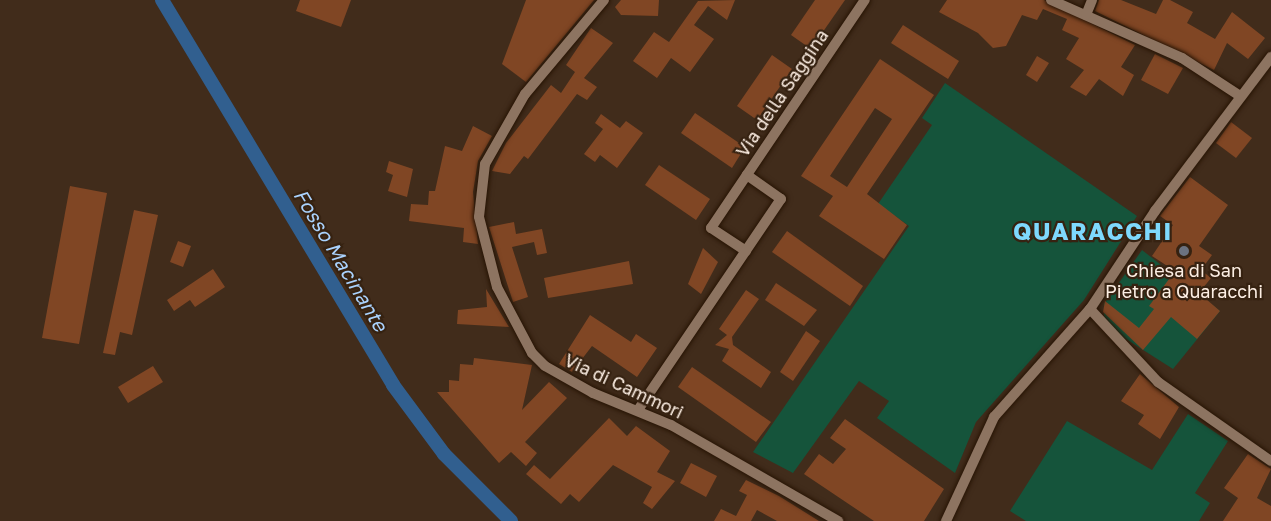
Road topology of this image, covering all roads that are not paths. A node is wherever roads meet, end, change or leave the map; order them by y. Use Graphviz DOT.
graph roads {
  1 [pos="604,0"];
  2 [pos="865,0"];
  3 [pos="1051,0"];
  4 [pos="1092,0"];
  5 [pos="1086,15"];
  6 [pos="1271,57"];
  7 [pos="1240,96"];
  8 [pos="747,175"];
  9 [pos="746,251"];
  10 [pos="1090,309"];
  11 [pos="638,410"];
  12 [pos="1271,461"];
  13 [pos="838,521"];
  14 [pos="946,521"];
  1 -- 11 [label="street, Via di Cammori"];
  2 -- 8 [label="street, Via della Saggina"];
  3 -- 5 [label="street"];
  4 -- 5 [label="street"];
  5 -- 7 [label="street"];
  6 -- 7 [label="street"];
  7 -- 10 [label="street"];
  8 -- 9 [label="street, Via della Saggina"];
  8 -- 9 [label="street, Via della Saggina"];
  9 -- 11 [label="street, Via della Saggina"];
  10 -- 12 [label="street"];
  10 -- 14 [label="street"];
  11 -- 13 [label="street, Via di Cammori"];
}
